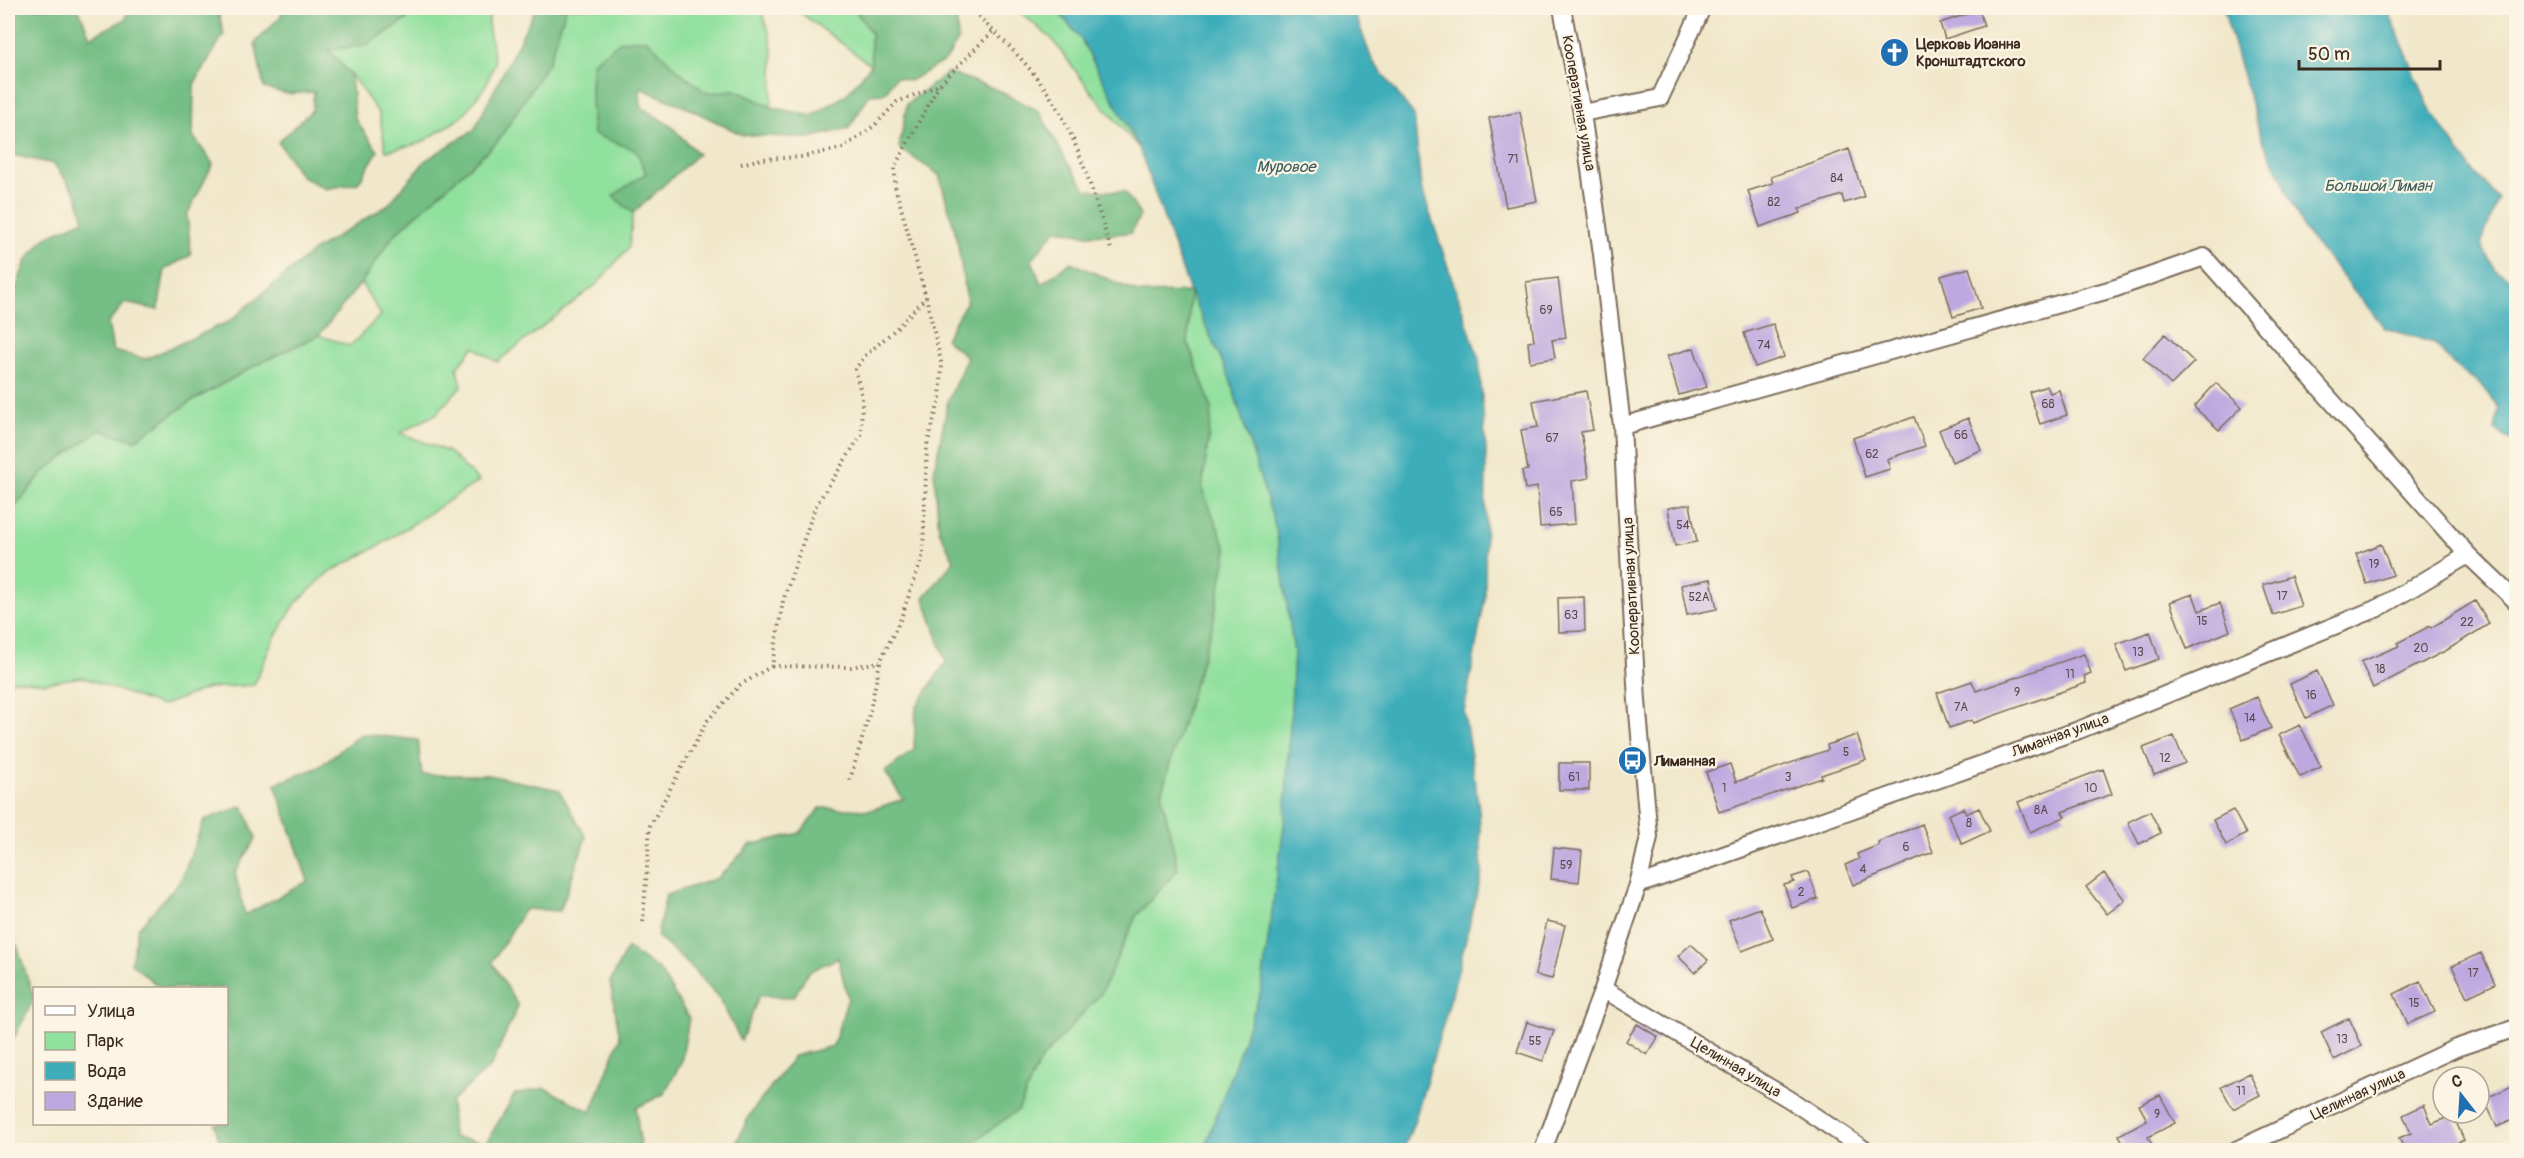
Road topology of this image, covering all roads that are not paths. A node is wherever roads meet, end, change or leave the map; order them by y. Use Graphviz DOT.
graph roads {
  1 [pos="1562,8"];
  2 [pos="1702,8"];
  3 [pos="1582,113"];
  4 [pos="1622,426"];
  5 [pos="2468,555"];
  6 [pos="2517,601"];
  7 [pos="1638,885"];
  8 [pos="1603,989"];
  9 [pos="2517,1028"];
  10 [pos="1543,1150"];
  11 [pos="1865,1150"];
  12 [pos="2236,1150"];
  1 -- 3 [label="street, Кооперативная улица"];
  2 -- 3 [label="street"];
  3 -- 4 [label="street, Кооперативная улица"];
  4 -- 5 [label="street"];
  4 -- 7 [label="street, Кооперативная улица"];
  5 -- 6 [label="street"];
  5 -- 7 [label="street, Лиманная улица"];
  7 -- 8 [label="street, Кооперативная улица"];
  8 -- 10 [label="street, Кооперативная улица"];
  8 -- 11 [label="street, Целинная улица"];
  9 -- 12 [label="street, Целинная улица"];
}
